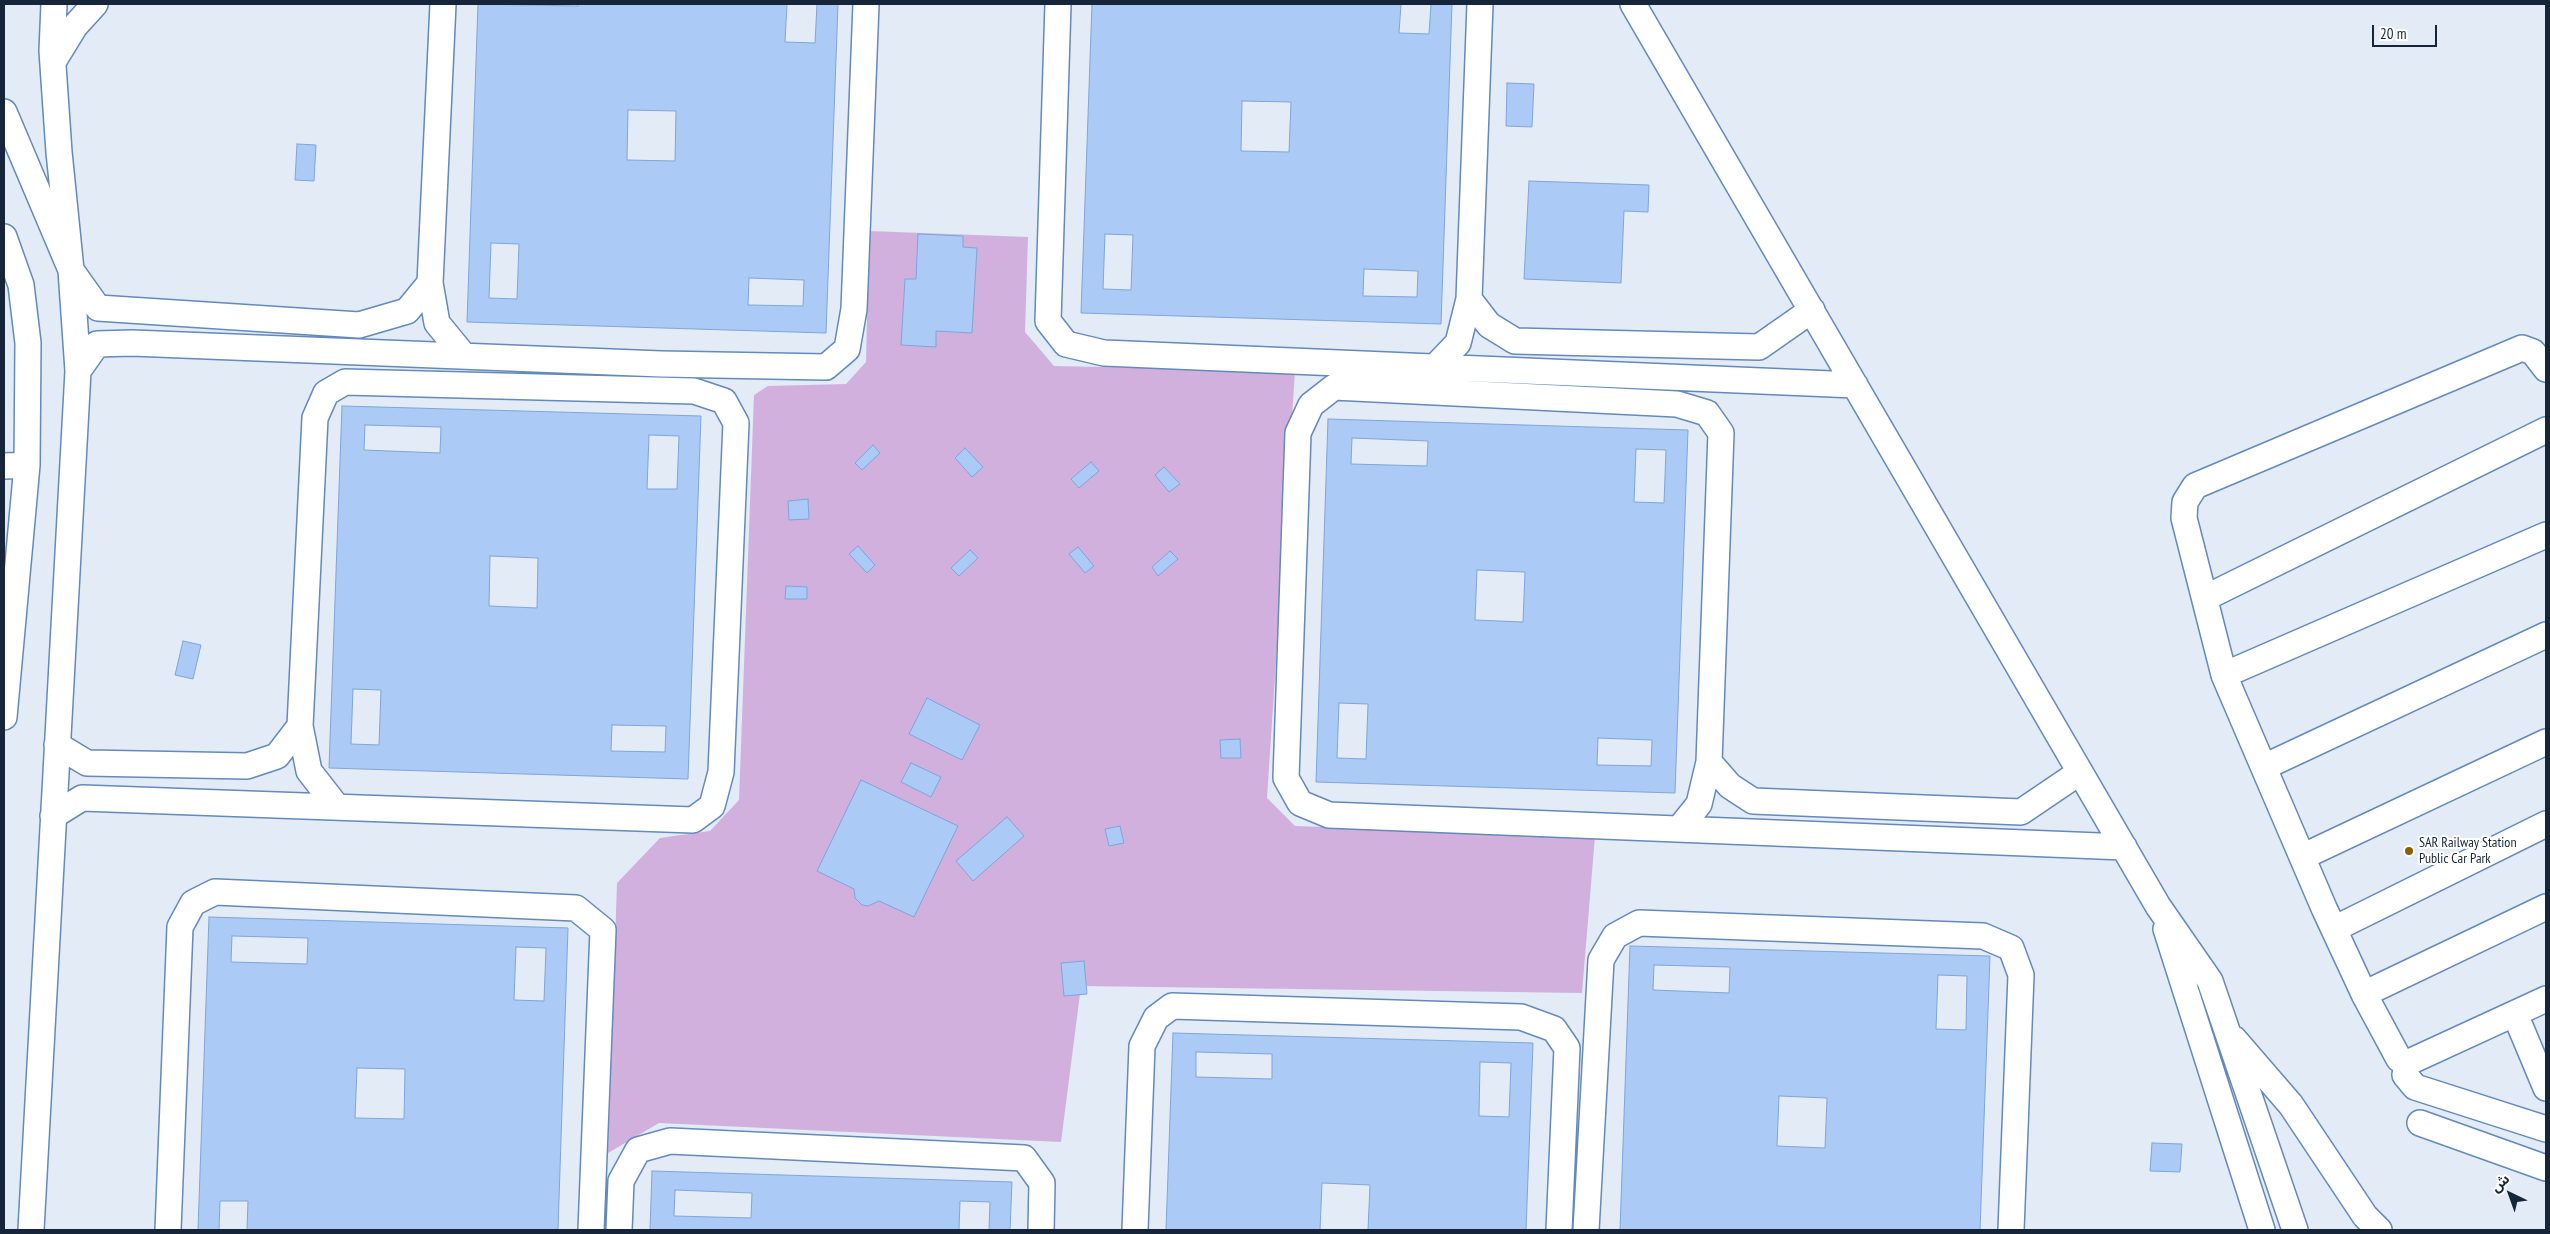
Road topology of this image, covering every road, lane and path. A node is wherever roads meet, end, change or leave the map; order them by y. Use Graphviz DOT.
graph roads {
  1 [pos="54,4"];
  2 [pos="95,4"];
  3 [pos="443,4"];
  4 [pos="866,4"];
  5 [pos="1058,4"];
  6 [pos="1480,4"];
  7 [pos="1633,4"];
  8 [pos="53,62"];
  9 [pos="4,112"];
  10 [pos="4,236"];
  11 [pos="71,270"];
  12 [pos="430,283"];
  13 [pos="1469,299"];
  14 [pos="1812,310"];
  15 [pos="464,356"];
  16 [pos="1435,367"];
  17 [pos="2546,369"];
  18 [pos="78,371"];
  19 [pos="1855,385"];
  20 [pos="2546,430"];
  21 [pos="15,465"];
  22 [pos="2546,535"];
  23 [pos="2205,598"];
  24 [pos="2546,635"];
  25 [pos="2224,675"];
  26 [pos="4,717"];
  27 [pos="300,726"];
  28 [pos="2546,742"];
  29 [pos="57,745"];
  30 [pos="1709,762"];
  31 [pos="2264,767"];
  32 [pos="2080,772"];
  33 [pos="337,807"];
  34 [pos="53,816"];
  35 [pos="2546,824"];
  36 [pos="1679,829"];
  37 [pos="2124,847"];
  38 [pos="2302,857"];
  39 [pos="2158,906"];
  40 [pos="2546,908"];
  41 [pos="2334,929"];
  42 [pos="2364,994"];
  43 [pos="2546,999"];
  44 [pos="2515,1014"];
  45 [pos="2226,1029"];
  46 [pos="2407,1063"];
  47 [pos="2546,1088"];
  48 [pos="2420,1123"];
  49 [pos="2546,1129"];
  50 [pos="1590,1156"];
  51 [pos="1562,1160"];
  52 [pos="2546,1168"];
  53 [pos="31,1230"];
  54 [pos="168,1230"];
  55 [pos="591,1230"];
  56 [pos="619,1230"];
  57 [pos="1041,1230"];
  58 [pos="1135,1230"];
  59 [pos="1560,1230"];
  60 [pos="1586,1230"];
  61 [pos="1603,1230"];
  62 [pos="2011,1230"];
  63 [pos="2262,1230"];
  64 [pos="2295,1230"];
  65 [pos="2379,1230"];
  1 -- 8 [label="street"];
  2 -- 8 [label="street"];
  3 -- 12 [label="street"];
  4 -- 15 [label="street"];
  5 -- 16 [label="street"];
  6 -- 13 [label="street"];
  7 -- 14 [label="street"];
  8 -- 11 [label="street"];
  9 -- 11 [label="street"];
  10 -- 21 [label="street"];
  11 -- 12 [label="street"];
  11 -- 18 [label="street"];
  12 -- 15 [label="street"];
  13 -- 14 [label="street"];
  13 -- 16 [label="street"];
  14 -- 19 [label="street"];
  15 -- 18 [label="street"];
  16 -- 19 [label="street"];
  17 -- 23 [label="street"];
  18 -- 29 [label="street"];
  19 -- 32 [label="street"];
  20 -- 23 [label="street"];
  21 -- 26 [label="street"];
  22 -- 25 [label="street"];
  23 -- 25 [label="street"];
  24 -- 31 [label="street"];
  25 -- 31 [label="street"];
  27 -- 29 [label="street"];
  27 -- 33 [label="street"];
  27 -- 33 [label="street"];
  28 -- 38 [label="street"];
  29 -- 34 [label="street"];
  30 -- 32 [label="street"];
  30 -- 36 [label="street"];
  30 -- 36 [label="street"];
  31 -- 38 [label="street"];
  32 -- 37 [label="street"];
  33 -- 34 [label="street"];
  34 -- 53 [label="street"];
  35 -- 41 [label="street"];
  36 -- 37 [label="street"];
  37 -- 39 [label="street"];
  38 -- 41 [label="street"];
  39 -- 45 [label="street"];
  39 -- 63 [label="street"];
  40 -- 42 [label="street"];
  41 -- 42 [label="street"];
  42 -- 46 [label="street"];
  43 -- 44 [label="street"];
  44 -- 46 [label="street"];
  44 -- 47 [label="street"];
  45 -- 64 [label="street"];
  45 -- 65 [label="street"];
  46 -- 49 [label="street"];
  48 -- 52 [label="street"];
  50 -- 51 [label="street"];
  50 -- 60 [label="street"];
  50 -- 61 [label="street"];
  50 -- 62 [label="street"];
  51 -- 58 [label="street"];
  51 -- 59 [label="street"];
  54 -- 55 [label="street"];
  56 -- 57 [label="street"];
}
